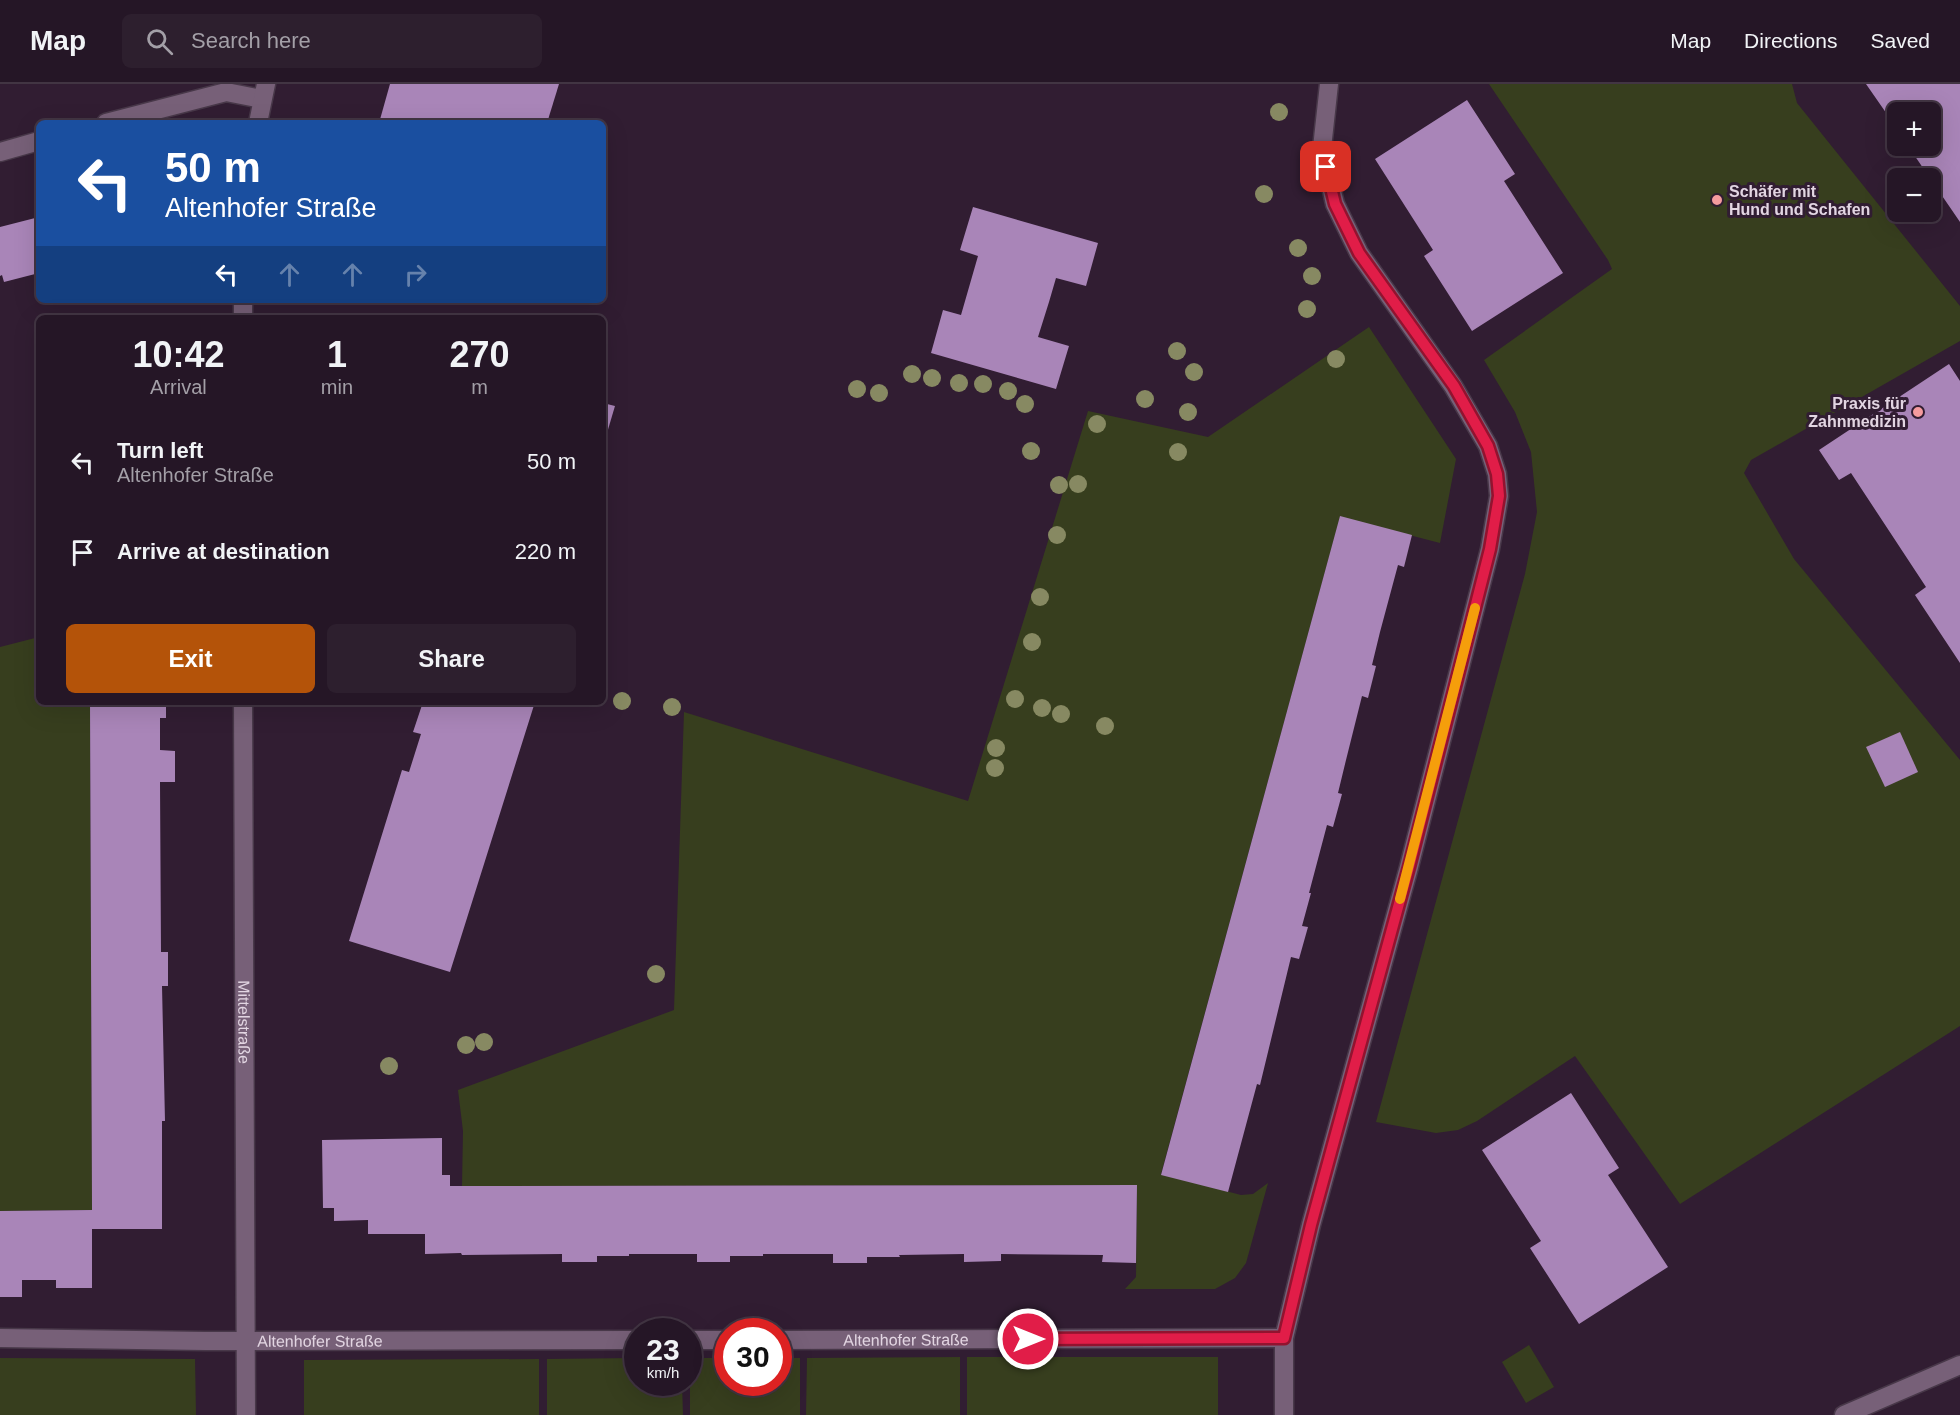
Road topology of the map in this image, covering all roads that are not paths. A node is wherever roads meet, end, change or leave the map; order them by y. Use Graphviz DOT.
graph roads {
  1 [pos="1329,84"];
  2 [pos="264,91"];
  3 [pos="118,120"];
  4 [pos="259,120"];
  5 [pos="36,142"];
  6 [pos="0,152"];
  7 [pos="243,705"];
  8 [pos="0,1338"];
  9 [pos="1284,1338"];
  10 [pos="245,1340"];
  11 [pos="624,1340"];
  12 [pos="792,1340"];
  13 [pos="1960,1365"];
  14 [pos="246,1415"];
  15 [pos="1284,1415"];
  16 [pos="1844,1415"];
  1 -- 9 [label="street"];
  2 -- 3 [label="street"];
  2 -- 4 [label="street"];
  5 -- 6 [label="street"];
  7 -- 10 [label="street, Mittelstraße"];
  8 -- 10 [label="street, Altenhofer Straße"];
  9 -- 12 [label="street, Altenhofer Straße"];
  9 -- 15 [label="street"];
  10 -- 11 [label="street, Altenhofer Straße"];
  10 -- 14 [label="street, Mittelstraße"];
  13 -- 16 [label="street"];
}
